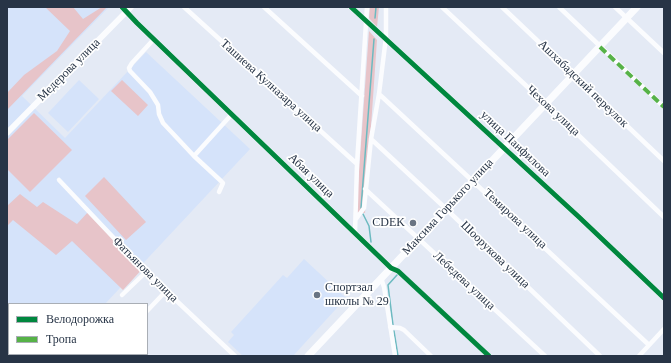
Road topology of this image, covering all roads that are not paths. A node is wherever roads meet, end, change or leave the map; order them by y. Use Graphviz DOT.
graph roads {
  1 [pos="184,7"];
  2 [pos="264,7"];
  3 [pos="351,7"];
  4 [pos="367,7"];
  5 [pos="386,7"];
  6 [pos="442,7"];
  7 [pos="502,7"];
  8 [pos="559,7"];
  9 [pos="615,7"];
  10 [pos="637,7"];
  11 [pos="126,8"];
  12 [pos="627,18"];
  13 [pos="367,21"];
  14 [pos="386,37"];
  15 [pos="154,39"];
  16 [pos="600,47"];
  17 [pos="664,53"];
  18 [pos="574,74"];
  19 [pos="379,94"];
  20 [pos="362,96"];
  21 [pos="546,104"];
  22 [pos="664,108"];
  23 [pos="232,114"];
  24 [pos="7,133"];
  25 [pos="371,139"];
  26 [pos="504,148"];
  27 [pos="194,156"];
  28 [pos="664,161"];
  29 [pos="357,164"];
  30 [pos="58,180"];
  31 [pos="473,180"];
  32 [pos="366,189"];
  33 [pos="219,192"];
  34 [pos="446,209"];
  35 [pos="664,217"];
  36 [pos="356,219"];
  37 [pos="355,233"];
  38 [pos="418,238"];
  39 [pos="391,268"];
  40 [pos="146,272"];
  41 [pos="381,278"];
  42 [pos="166,291"];
  43 [pos="122,296"];
  44 [pos="664,298"];
  45 [pos="148,310"];
  46 [pos="390,328"];
  47 [pos="664,329"];
  48 [pos="649,345"];
  49 [pos="313,354"];
  50 [pos="235,356"];
  51 [pos="395,356"];
  52 [pos="431,356"];
  53 [pos="489,356"];
  54 [pos="546,356"];
  55 [pos="600,356"];
  56 [pos="639,356"];
  1 -- 29 [label="street, Ташиева Кулназара улица"];
  2 -- 20 [label="street"];
  3 -- 13 [label="street, улица Панфилова"];
  4 -- 13 [label="street"];
  5 -- 14 [label="street"];
  6 -- 21 [label="street, Чехова улица"];
  7 -- 18 [label="street, Ашхабадский переулок"];
  8 -- 16 [label="street"];
  9 -- 12 [label="street"];
  10 -- 12 [label="main road, Максима Горького улица"];
  11 -- 15 [label="street, Абая улица"];
  11 -- 24 [label="main road, Медерова улица"];
  12 -- 16 [label="main road, Максима Горького улица"];
  12 -- 17 [label="street"];
  13 -- 14 [label="street, улица Панфилова"];
  13 -- 20 [label="street"];
  14 -- 19 [label="street"];
  14 -- 26 [label="street, улица Панфилова"];
  15 -- 23 [label="street, Абая улица"];
  15 -- 27 [label="street"];
  16 -- 18 [label="main road, Максима Горького улица"];
  16 -- 22 [label="street"];
  18 -- 21 [label="main road, Максима Горького улица"];
  18 -- 28 [label="street, Ашхабадский переулок"];
  19 -- 25 [label="street"];
  19 -- 31 [label="street, Темирова улица"];
  20 -- 29 [label="street"];
  21 -- 26 [label="main road, Максима Горького улица"];
  21 -- 35 [label="street, Чехова улица"];
  23 -- 27 [label="street"];
  23 -- 37 [label="street, Абая улица"];
  25 -- 32 [label="street"];
  25 -- 34 [label="street, Шоорукова улица"];
  26 -- 31 [label="main road, Максима Горького улица"];
  26 -- 44 [label="street, улица Панфилова"];
  27 -- 33 [label="street"];
  29 -- 36 [label="street"];
  30 -- 40 [label="street, Фатьянова улица"];
  31 -- 34 [label="main road, Максима Горького улица"];
  31 -- 48 [label="street, Темирова улица"];
  32 -- 36 [label="street"];
  32 -- 38 [label="street, Лебедева улица"];
  34 -- 38 [label="main road, Максима Горького улица"];
  34 -- 55 [label="street, Шоорукова улица"];
  36 -- 37 [label="street"];
  37 -- 39 [label="street, Абая улица"];
  38 -- 39 [label="main road, Максима Горького улица"];
  38 -- 54 [label="street, Лебедева улица"];
  39 -- 41 [label="main road, Максима Горького улица"];
  39 -- 53 [label="street, Абая улица"];
  40 -- 42 [label="street, Фатьянова улица"];
  40 -- 43 [label="street"];
  41 -- 46 [label="street"];
  41 -- 49 [label="main road, Максима Горького улица"];
  42 -- 45 [label="street"];
  42 -- 50 [label="street, Фатьянова улица"];
  46 -- 51 [label="street"];
  46 -- 52 [label="street"];
  47 -- 48 [label="street"];
  48 -- 56 [label="street"];
}
